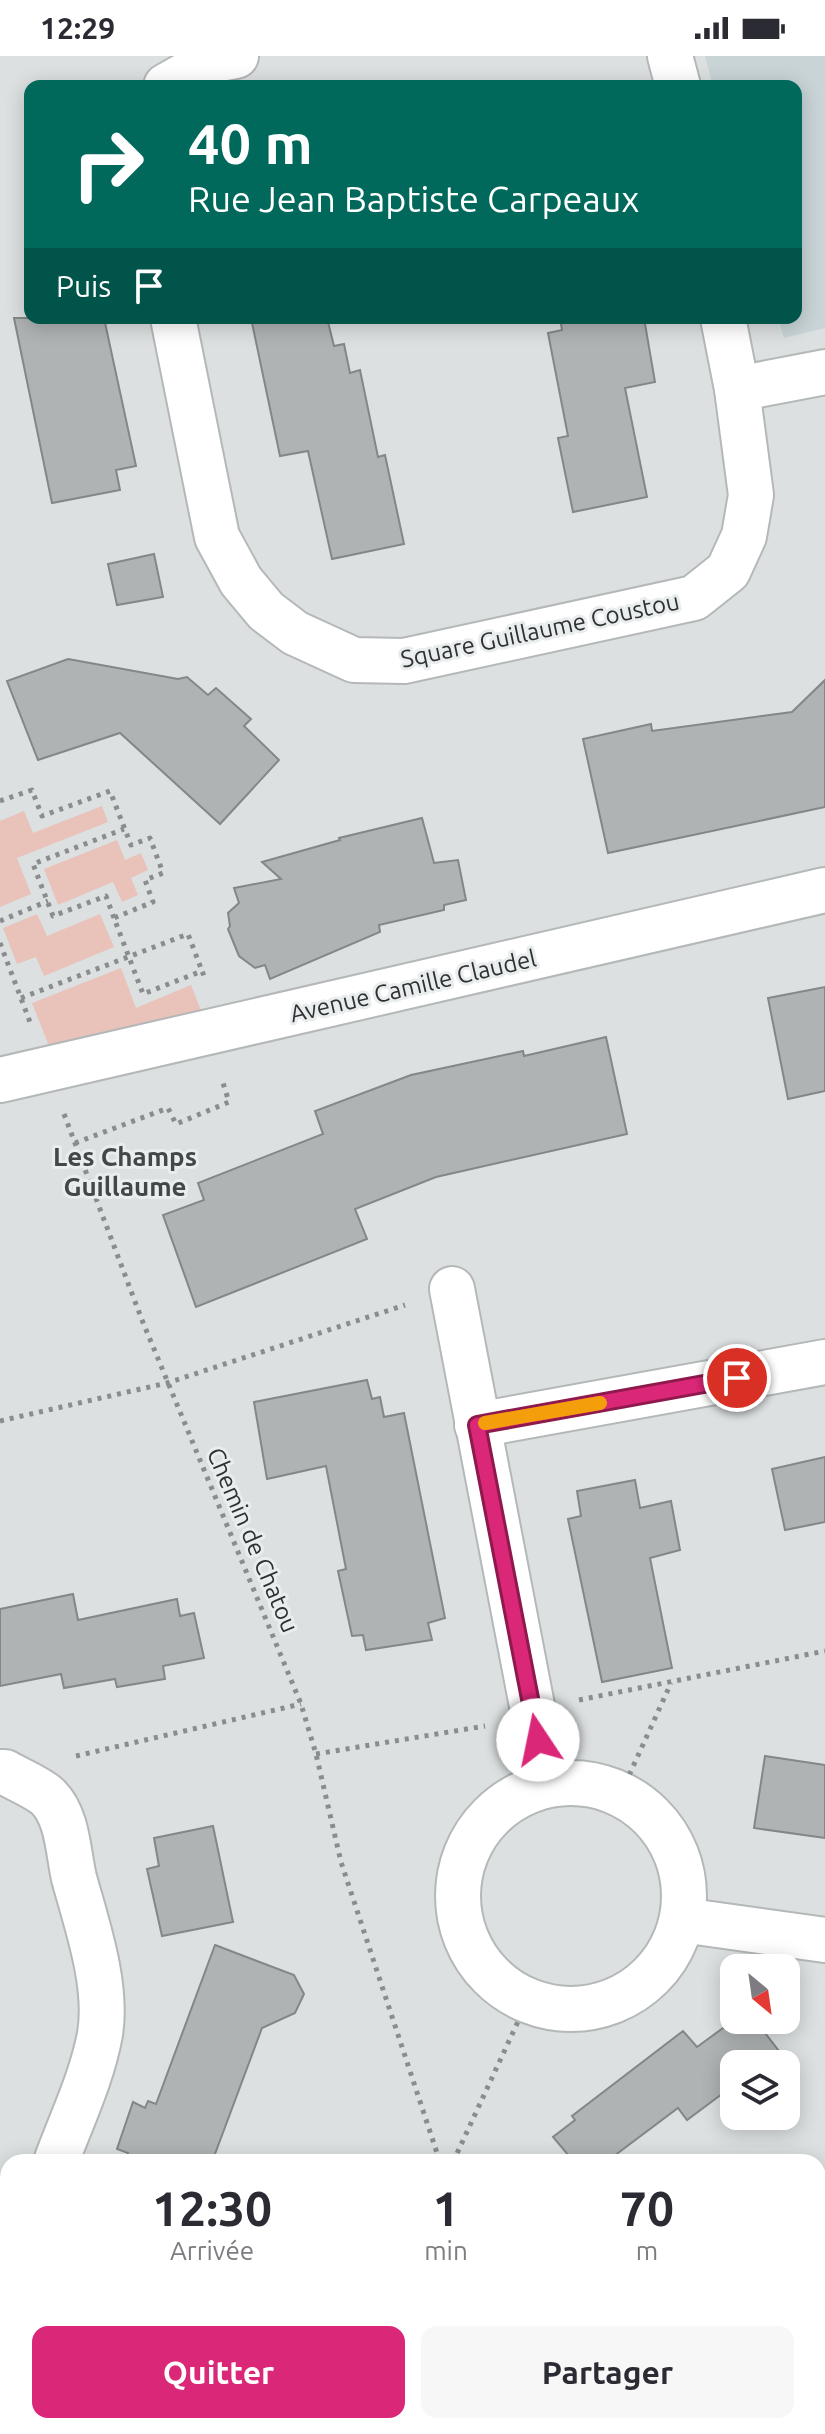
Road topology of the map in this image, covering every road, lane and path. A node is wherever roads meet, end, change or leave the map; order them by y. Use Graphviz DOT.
graph roads {
  1 [pos="236,56"];
  2 [pos="670,56"];
  3 [pos="177,80"];
  4 [pos="676,80"];
  5 [pos="174,324"];
  6 [pos="724,324"];
  7 [pos="825,372"];
  8 [pos="737,389"];
  9 [pos="0,801"];
  10 [pos="124,829"];
  11 [pos="825,890"];
  12 [pos="48,901"];
  13 [pos="114,918"];
  14 [pos="0,921"];
  15 [pos="0,943"];
  16 [pos="129,956"];
  17 [pos="202,971"];
  18 [pos="207,983"];
  19 [pos="21,998"];
  20 [pos="47,1069"];
  21 [pos="0,1080"];
  22 [pos="232,1080"];
  23 [pos="75,1143"];
  24 [pos="452,1289"];
  25 [pos="825,1362"];
  26 [pos="167,1383"];
  27 [pos="0,1421"];
  28 [pos="477,1425"];
  29 [pos="671,1682"];
  30 [pos="301,1704"];
  31 [pos="3,1772"];
  32 [pos="547,1784"];
  33 [pos="621,1793"];
  34 [pos="682,1920"];
  35 [pos="825,1940"];
  36 [pos="528,2000"];
  37 [pos="59,2154"];
  38 [pos="437,2154"];
  39 [pos="457,2154"];
  1 -- 3 [label="street"];
  2 -- 4 [label="street"];
  5 -- 8 [label="street, Square Guillaume Coustou"];
  6 -- 8 [label="street, Square Guillaume Coustou"];
  7 -- 8 [label="street"];
  9 -- 10 [label="path"];
  10 -- 12 [label="path"];
  10 -- 13 [label="path"];
  11 -- 20 [label="street, Avenue Camille Claudel"];
  12 -- 13 [label="path"];
  12 -- 14 [label="path"];
  13 -- 16 [label="path"];
  15 -- 19 [label="path, Chemin de Chatou"];
  16 -- 17 [label="path"];
  16 -- 17 [label="path"];
  16 -- 19 [label="path"];
  17 -- 18 [label="path"];
  19 -- 20 [label="path, Chemin de Chatou"];
  20 -- 21 [label="street, Avenue Camille Claudel"];
  20 -- 23 [label="path, Chemin de Chatou"];
  22 -- 23 [label="path"];
  23 -- 26 [label="path, Chemin de Chatou"];
  24 -- 26 [label="path"];
  24 -- 28 [label="street"];
  25 -- 28 [label="street"];
  26 -- 27 [label="path"];
  26 -- 30 [label="path, Chemin de Chatou"];
  28 -- 32 [label="street"];
  29 -- 33 [label="path"];
  30 -- 31 [label="path"];
  30 -- 38 [label="path, Chemin de Chatou"];
  31 -- 37 [label="street"];
  32 -- 33 [label="street"];
  32 -- 36 [label="street"];
  33 -- 34 [label="street"];
  34 -- 35 [label="street"];
  34 -- 36 [label="street"];
  36 -- 39 [label="path"];
}
